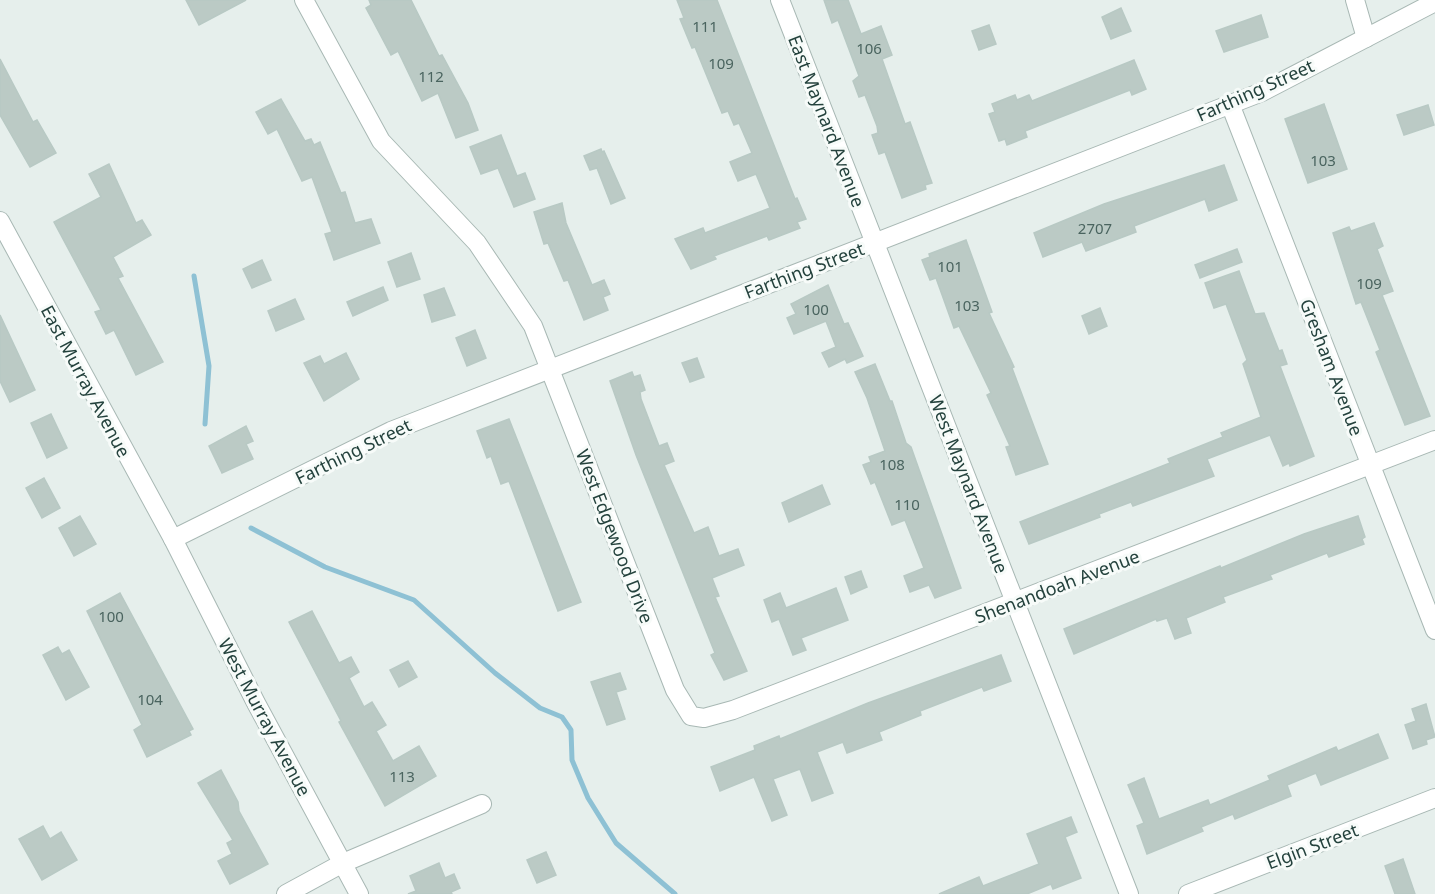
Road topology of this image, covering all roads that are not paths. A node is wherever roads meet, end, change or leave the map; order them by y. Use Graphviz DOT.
graph roads {
  1 [pos="304,0"];
  2 [pos="780,0"];
  3 [pos="1355,0"];
  4 [pos="1435,2"];
  5 [pos="1366,38"];
  6 [pos="1230,104"];
  7 [pos="0,221"];
  8 [pos="874,243"];
  9 [pos="550,368"];
  10 [pos="1435,440"];
  11 [pos="1370,466"];
  12 [pos="173,539"];
  13 [pos="1015,603"];
  14 [pos="1435,630"];
  15 [pos="682,704"];
  16 [pos="1435,798"];
  17 [pos="482,804"];
  18 [pos="343,863"];
  19 [pos="286,894"];
  20 [pos="358,894"];
  21 [pos="1129,894"];
  22 [pos="1188,894"];
  1 -- 9 [label="street, West Edgewood Drive"];
  2 -- 8 [label="street, East Maynard Avenue"];
  3 -- 5 [label="street"];
  4 -- 5 [label="street, Farthing Street"];
  5 -- 6 [label="street, Farthing Street"];
  6 -- 8 [label="street, Farthing Street"];
  6 -- 11 [label="street, Gresham Avenue"];
  7 -- 12 [label="street, East Murray Avenue"];
  8 -- 9 [label="street, Farthing Street"];
  8 -- 13 [label="street, West Maynard Avenue"];
  9 -- 12 [label="street, Farthing Street"];
  9 -- 15 [label="street, West Edgewood Drive"];
  10 -- 11 [label="street, Shenandoah Avenue"];
  11 -- 13 [label="street, Shenandoah Avenue"];
  11 -- 14 [label="street, Gresham Avenue"];
  12 -- 18 [label="street, West Murray Avenue"];
  13 -- 15 [label="street, Shenandoah Avenue"];
  13 -- 21 [label="street, West Maynard Avenue"];
  16 -- 22 [label="street, Elgin Street"];
  17 -- 18 [label="street"];
  18 -- 19 [label="street"];
  18 -- 20 [label="street, West Murray Avenue"];
}
